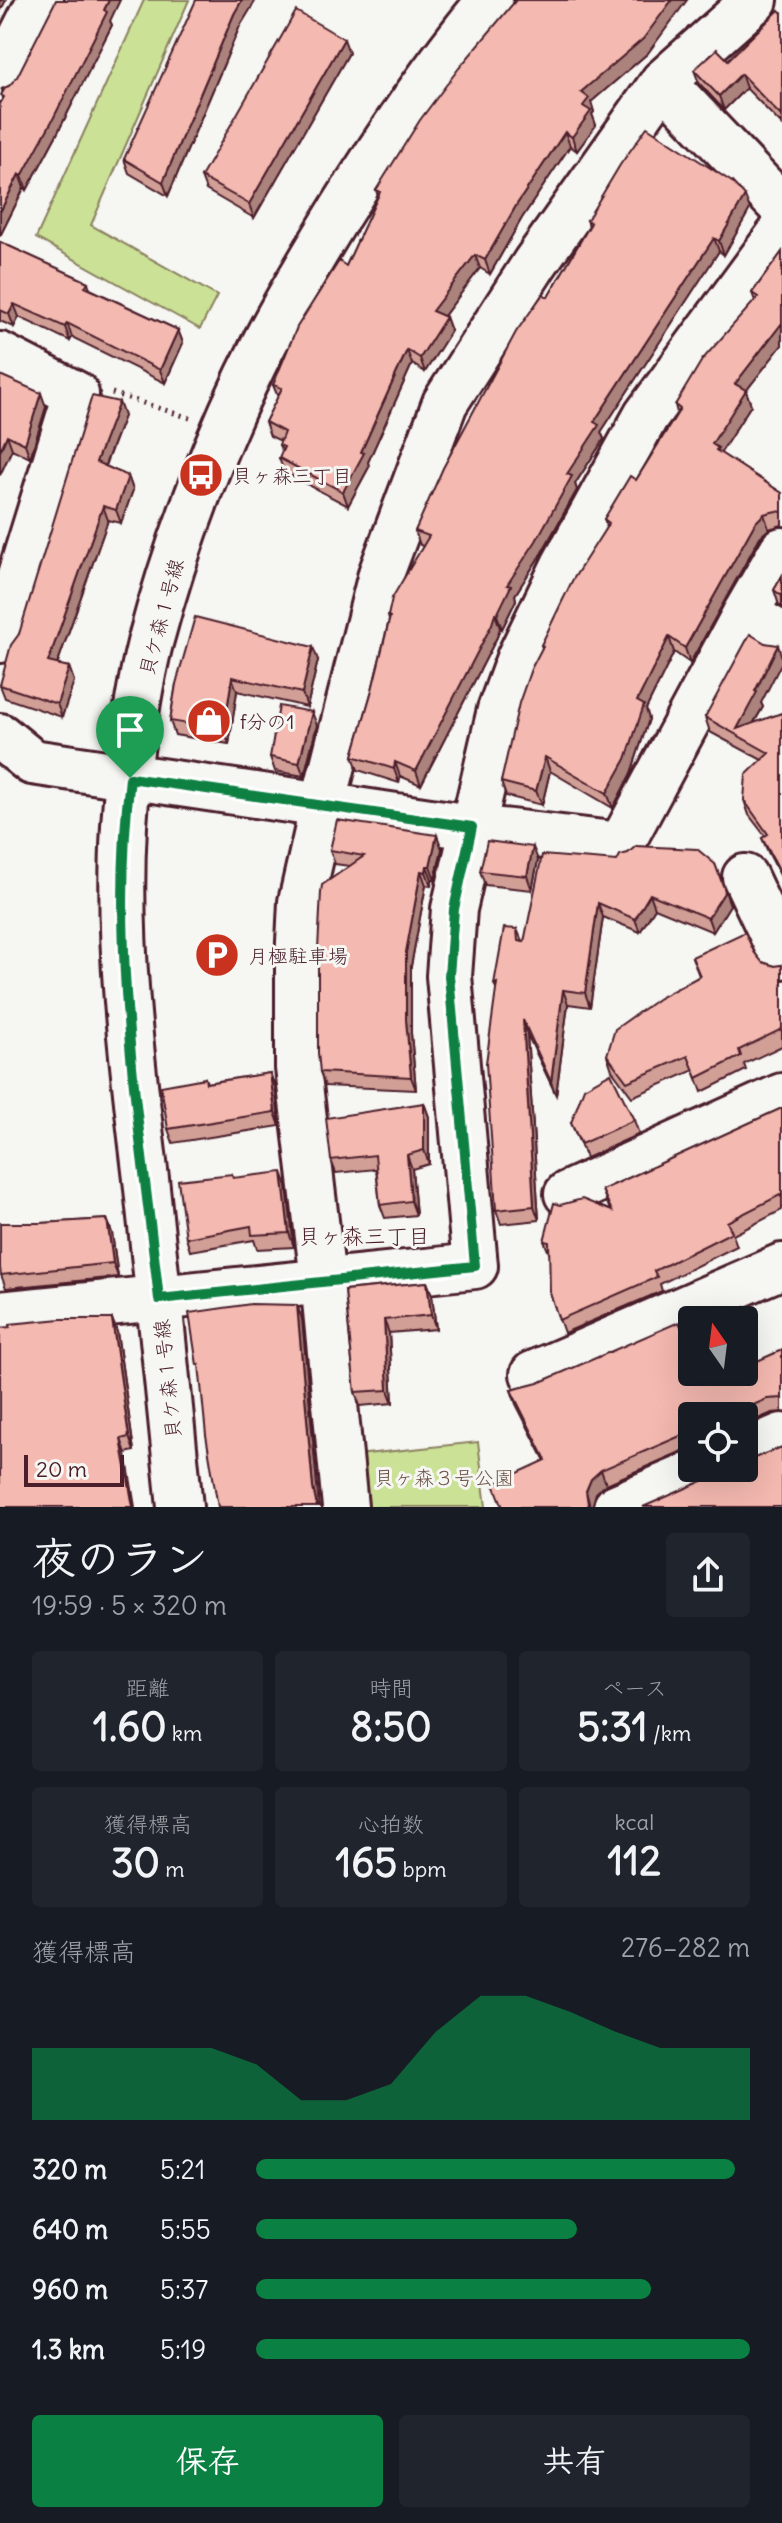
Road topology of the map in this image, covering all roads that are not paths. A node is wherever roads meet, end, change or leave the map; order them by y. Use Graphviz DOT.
graph roads {
  1 [pos="40,0"];
  2 [pos="490,0"];
  3 [pos="755,0"];
  4 [pos="0,79"];
  5 [pos="663,82"];
  6 [pos="782,207"];
  7 [pos="782,231"];
  8 [pos="0,355"];
  9 [pos="782,550"];
  10 [pos="745,614"];
  11 [pos="782,635"];
  12 [pos="0,640"];
  13 [pos="0,736"];
  14 [pos="130,778"];
  15 [pos="323,805"];
  16 [pos="472,827"];
  17 [pos="745,877"];
  18 [pos="779,940"];
  19 [pos="782,1096"];
  20 [pos="567,1194"];
  21 [pos="782,1266"];
  22 [pos="323,1280"];
  23 [pos="159,1299"];
  24 [pos="0,1314"];
  25 [pos="533,1374"];
  26 [pos="782,1436"];
  27 [pos="758,1446"];
  28 [pos="678,1480"];
  29 [pos="180,1507"];
  30 [pos="345,1507"];
  31 [pos="616,1507"];
  1 -- 4 [label="street"];
  2 -- 14 [label="street, 貝ケ森１号線"];
  3 -- 5 [label="street"];
  5 -- 6 [label="street"];
  5 -- 15 [label="street"];
  7 -- 16 [label="street"];
  8 -- 12 [label="street"];
  9 -- 10 [label="street"];
  10 -- 11 [label="street"];
  10 -- 16 [label="street"];
  13 -- 14 [label="street"];
  14 -- 15 [label="street"];
  14 -- 23 [label="street, 貝ケ森１号線"];
  15 -- 16 [label="street"];
  15 -- 22 [label="street"];
  16 -- 22 [label="street"];
  17 -- 18 [label="street"];
  19 -- 20 [label="street"];
  21 -- 25 [label="street"];
  22 -- 23 [label="street"];
  22 -- 30 [label="street"];
  23 -- 24 [label="street"];
  23 -- 29 [label="street, 貝ケ森１号線"];
  26 -- 27 [label="street"];
  28 -- 31 [label="street"];
}
